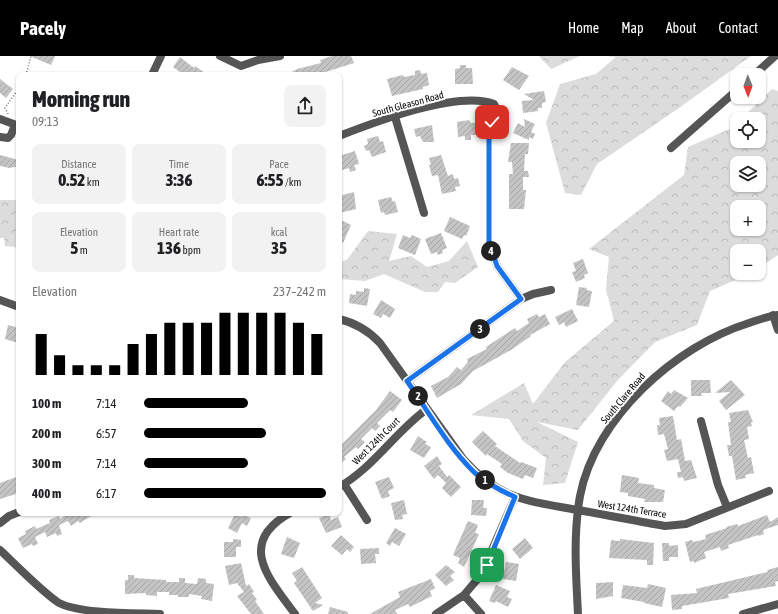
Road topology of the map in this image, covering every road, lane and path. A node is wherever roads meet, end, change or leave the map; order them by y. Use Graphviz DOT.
graph roads {
  1 [pos="31,56"];
  2 [pos="161,56"];
  3 [pos="220,56"];
  4 [pos="280,56"];
  5 [pos="775,56"];
  6 [pos="762,68"];
  7 [pos="26,72"];
  8 [pos="153,72"];
  9 [pos="16,92"];
  10 [pos="730,96"];
  11 [pos="12,116"];
  12 [pos="395,117"];
  13 [pos="0,119"];
  14 [pos="16,125"];
  15 [pos="16,127"];
  16 [pos="342,135"];
  17 [pos="0,137"];
  18 [pos="671,148"];
  19 [pos="424,213"];
  20 [pos="551,290"];
  21 [pos="521,299"];
  22 [pos="0,300"];
  23 [pos="16,306"];
  24 [pos="775,315"];
  25 [pos="342,320"];
  26 [pos="778,330"];
  27 [pos="407,381"];
  28 [pos="427,409"];
  29 [pos="701,421"];
  30 [pos="342,485"];
  31 [pos="769,490"];
  32 [pos="515,497"];
  33 [pos="727,507"];
  34 [pos="578,510"];
  35 [pos="16,513"];
  36 [pos="285,516"];
  37 [pos="367,520"];
  38 [pos="0,523"];
  39 [pos="0,550"];
  40 [pos="464,595"];
  41 [pos="778,604"];
  42 [pos="115,613"];
  43 [pos="160,614"];
  44 [pos="295,614"];
  45 [pos="436,614"];
  46 [pos="481,614"];
  47 [pos="578,614"];
  48 [pos="743,614"];
  1 -- 7 [label="path"];
  2 -- 8 [label="street"];
  3 -- 4 [label="street"];
  5 -- 6 [label="street"];
  9 -- 11 [label="path"];
  10 -- 18 [label="street"];
  12 -- 16 [label="street, South Gleason Road"];
  12 -- 19 [label="street"];
  12 -- 21 [label="street, South Gleason Road"];
  13 -- 14 [label="street"];
  15 -- 17 [label="street"];
  20 -- 21 [label="street"];
  21 -- 27 [label="street"];
  22 -- 23 [label="street"];
  24 -- 26 [label="street"];
  24 -- 34 [label="street, South Clare Road"];
  25 -- 27 [label="street, West 124th Terrace"];
  27 -- 28 [label="street, West 124th Terrace"];
  28 -- 30 [label="street, West 124th Court"];
  28 -- 32 [label="street, West 124th Terrace"];
  29 -- 33 [label="street"];
  30 -- 37 [label="street"];
  31 -- 33 [label="street, West 124th Terrace"];
  32 -- 34 [label="street, West 124th Terrace"];
  32 -- 40 [label="street"];
  33 -- 34 [label="street, West 124th Terrace"];
  34 -- 47 [label="street, South Clare Road"];
  35 -- 38 [label="street"];
  36 -- 44 [label="street"];
  39 -- 42 [label="street"];
  40 -- 45 [label="street"];
  40 -- 46 [label="street"];
  41 -- 48 [label="street"];
  42 -- 43 [label="street"];
}
